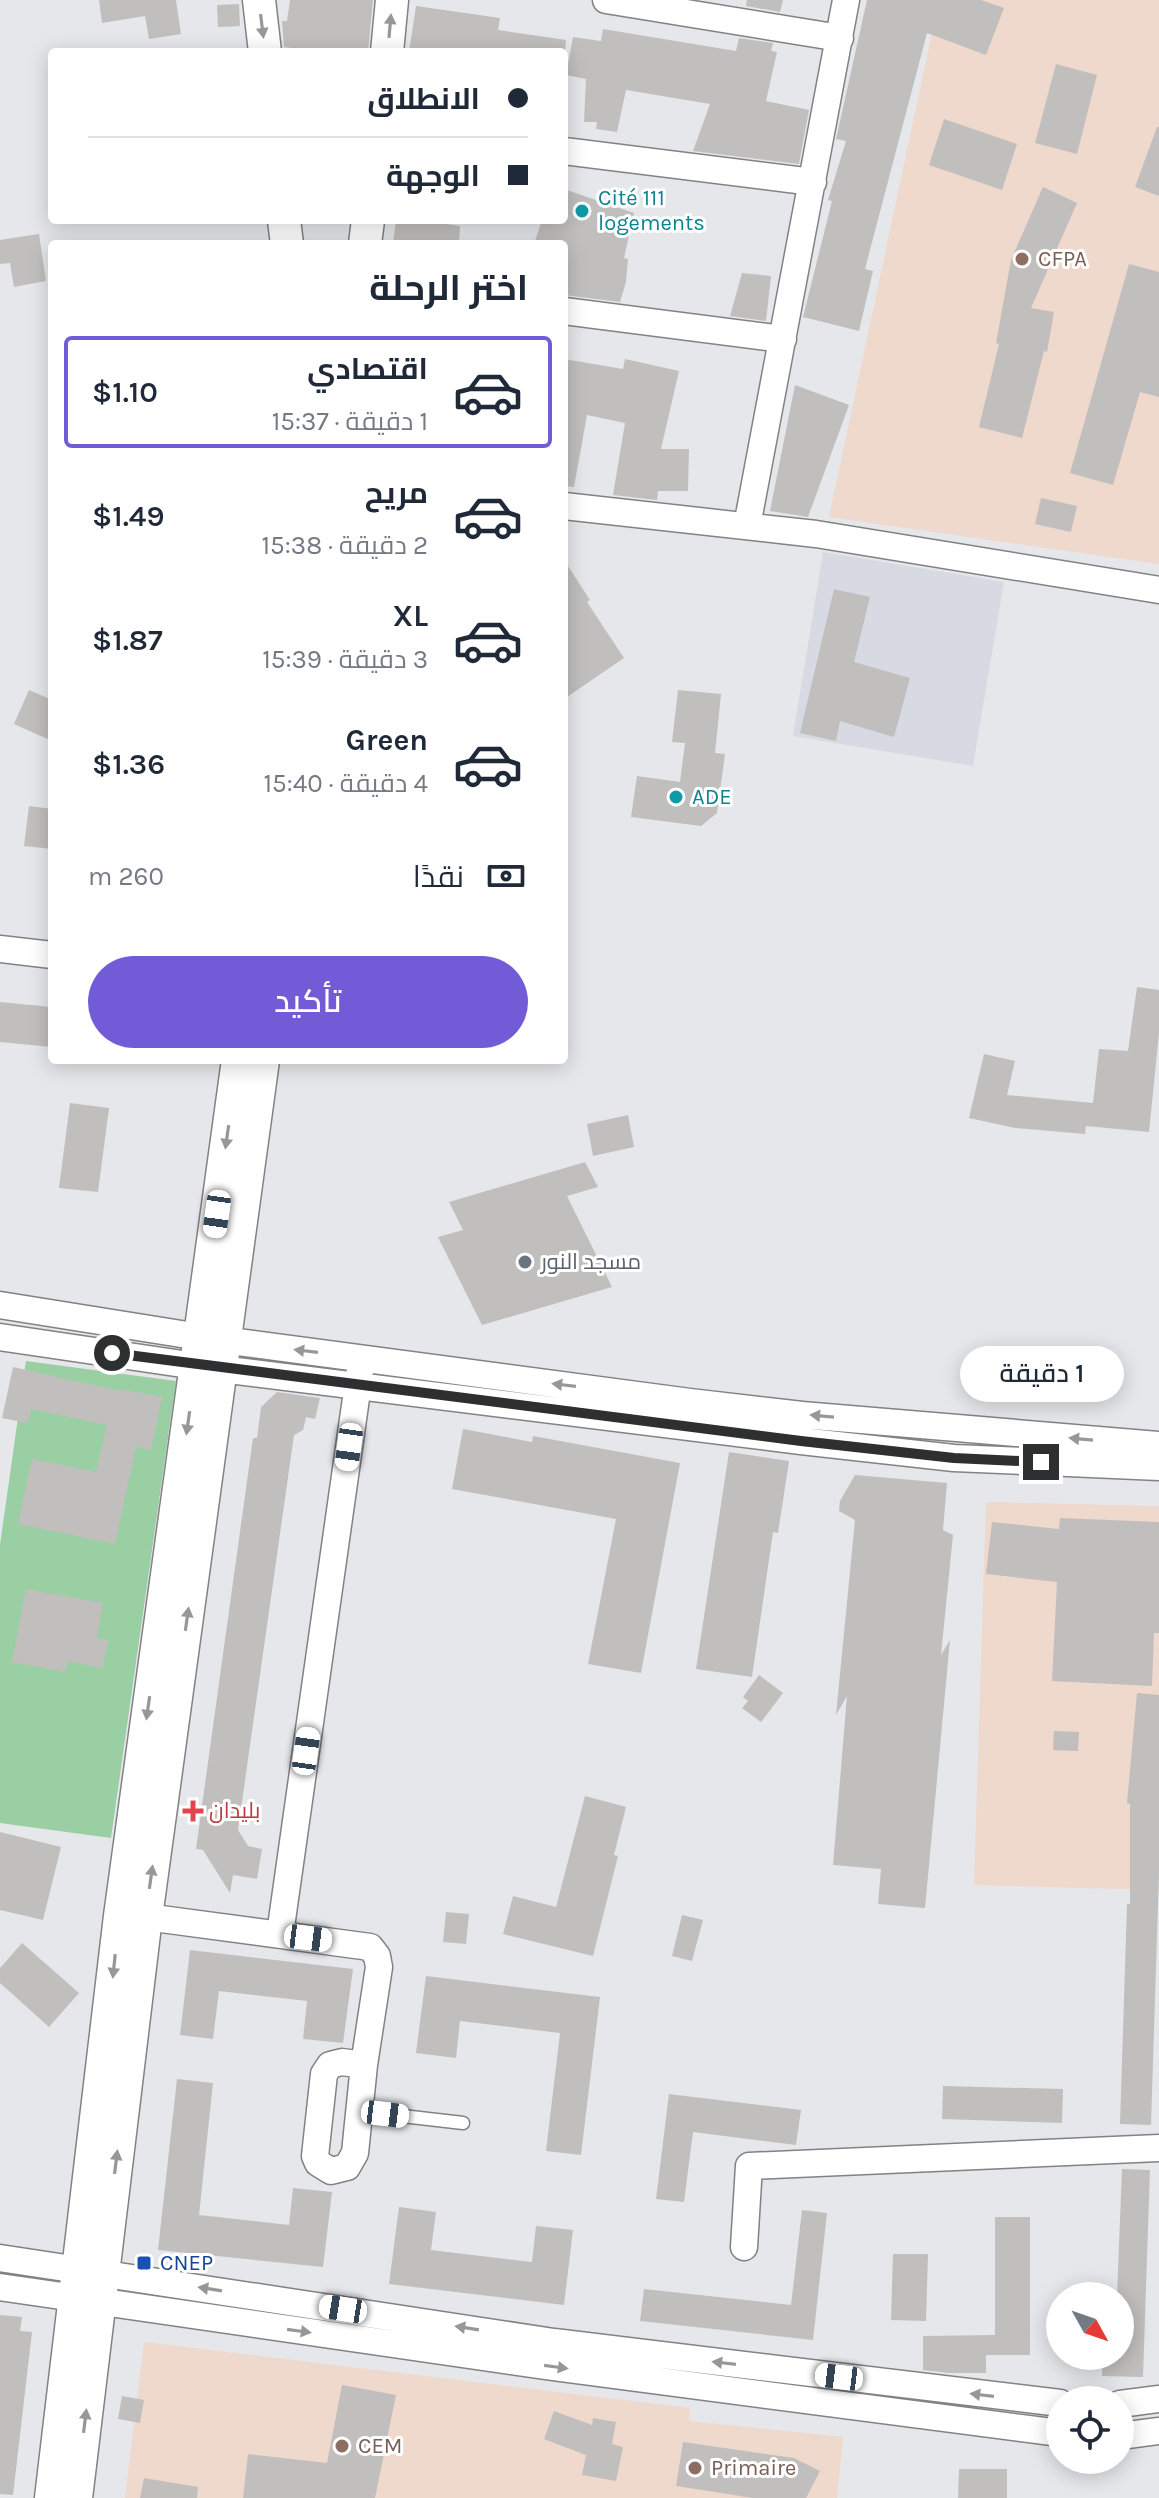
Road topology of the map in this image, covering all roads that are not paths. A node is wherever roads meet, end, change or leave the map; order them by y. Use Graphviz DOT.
graph roads {
  1 [pos="259,0"];
  2 [pos="392,0"];
  3 [pos="606,0"];
  4 [pos="846,0"];
  5 [pos="840,38"];
  6 [pos="265,48"];
  7 [pos="387,48"];
  8 [pos="568,151"];
  9 [pos="813,182"];
  10 [pos="568,312"];
  11 [pos="783,339"];
  12 [pos="568,506"];
  13 [pos="747,526"];
  14 [pos="1159,590"];
  15 [pos="0,949"];
  16 [pos="48,955"];
  17 [pos="238,1064"];
  18 [pos="262,1064"];
  19 [pos="0,1305"];
  20 [pos="0,1337"];
  21 [pos="211,1353"];
  22 [pos="362,1359"];
  23 [pos="358,1386"];
  24 [pos="688,1414"];
  25 [pos="956,1427"];
  26 [pos="1159,1445"];
  27 [pos="954,1458"];
  28 [pos="1159,1467"];
  29 [pos="133,1916"];
  30 [pos="280,1934"];
  31 [pos="364,2065"];
  32 [pos="359,2111"];
  33 [pos="463,2123"];
  34 [pos="1159,2148"];
  35 [pos="744,2247"];
  36 [pos="0,2258"];
  37 [pos="89,2286"];
  38 [pos="0,2287"];
  39 [pos="1159,2399"];
  40 [pos="1046,2401"];
  41 [pos="1134,2402"];
  42 [pos="1046,2431"];
  43 [pos="1159,2431"];
  44 [pos="1134,2434"];
  45 [pos="51,2498"];
  46 [pos="76,2498"];
  1 -- 6 [label="street, one-way"];
  7 -- 2 [label="street, one-way"];
  3 -- 5 [label="street"];
  4 -- 5 [label="street"];
  5 -- 9 [label="street"];
  8 -- 9 [label="street"];
  9 -- 11 [label="street"];
  10 -- 11 [label="street"];
  11 -- 13 [label="street"];
  12 -- 13 [label="street"];
  13 -- 14 [label="street"];
  15 -- 16 [label="street"];
  17 -- 21 [label="street, one-way"];
  18 -- 21 [label="street"];
  19 -- 21 [label="street"];
  20 -- 21 [label="street"];
  22 -- 21 [label="street, one-way"];
  21 -- 23 [label="street"];
  21 -- 29 [label="street"];
  22 -- 23 [label="street"];
  24 -- 22 [label="street, one-way"];
  23 -- 24 [label="street"];
  23 -- 30 [label="street"];
  25 -- 24 [label="street, one-way"];
  24 -- 27 [label="street"];
  26 -- 25 [label="street, one-way"];
  25 -- 27 [label="street"];
  27 -- 28 [label="street"];
  29 -- 30 [label="street"];
  29 -- 37 [label="street"];
  30 -- 31 [label="street"];
  31 -- 32 [label="street"];
  31 -- 32 [label="street"];
  32 -- 33 [label="lane"];
  34 -- 35 [label="street"];
  36 -- 37 [label="street"];
  37 -- 38 [label="street"];
  40 -- 37 [label="street, one-way"];
  37 -- 42 [label="street, one-way"];
  37 -- 45 [label="street"];
  46 -- 37 [label="street, one-way"];
  39 -- 41 [label="street"];
  43 -- 44 [label="street"];
}
